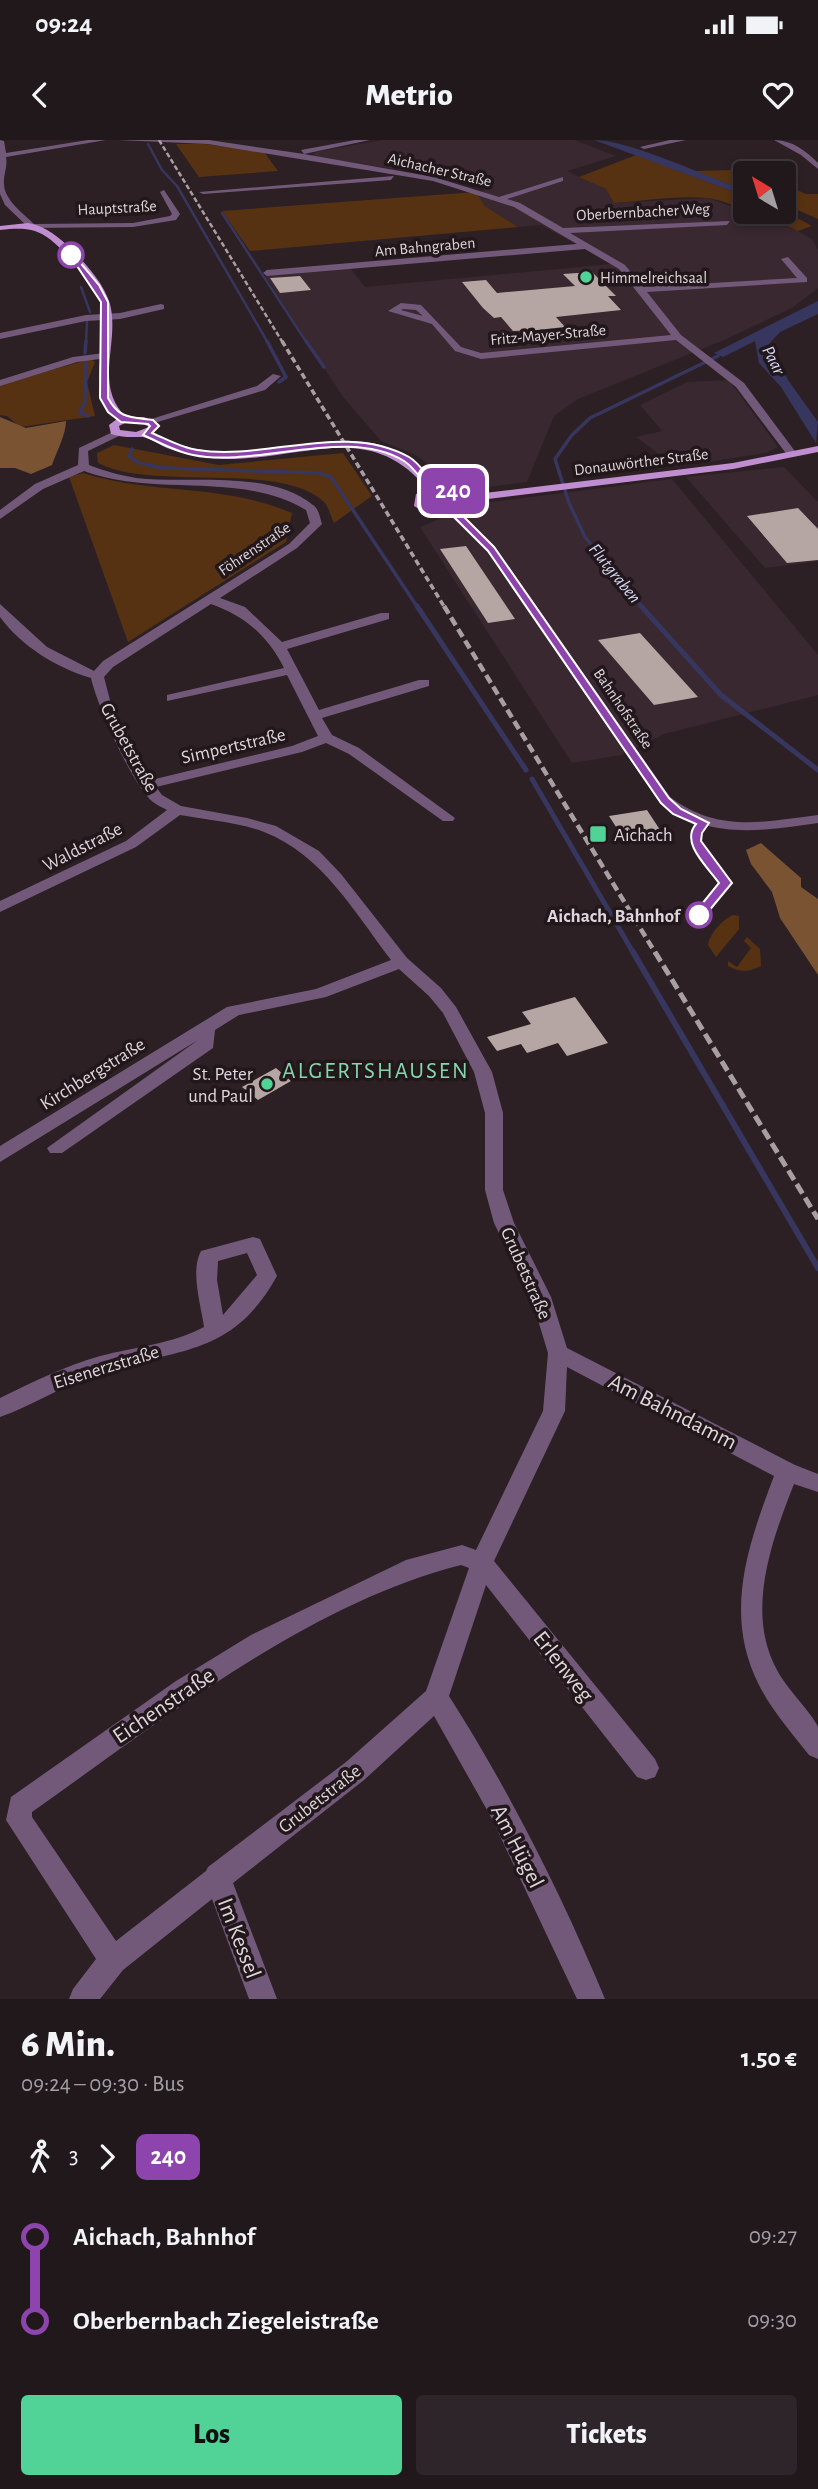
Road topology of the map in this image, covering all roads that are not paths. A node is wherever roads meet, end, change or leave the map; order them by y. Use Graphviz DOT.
graph roads {
  1 [pos="102,140"];
  2 [pos="122,140"];
  3 [pos="185,140"];
  4 [pos="366,140"];
  5 [pos="682,140"];
  6 [pos="778,140"];
  7 [pos="0,144"];
  8 [pos="644,147"];
  9 [pos="290,154"];
  10 [pos="4,155"];
  11 [pos="818,167"];
  12 [pos="1,174"];
  13 [pos="408,174"];
  14 [pos="560,179"];
  15 [pos="304,184"];
  16 [pos="0,185"];
  17 [pos="164,192"];
  18 [pos="203,192"];
  19 [pos="310,194"];
  20 [pos="501,198"];
  21 [pos="532,214"];
  22 [pos="727,223"];
  23 [pos="32,226"];
  24 [pos="0,228"];
  25 [pos="560,231"];
  26 [pos="586,246"];
  27 [pos="785,259"];
  28 [pos="267,273"];
  29 [pos="642,290"];
  30 [pos="161,307"];
  31 [pos="106,315"];
  32 [pos="435,323"];
  33 [pos="0,335"];
  34 [pos="678,337"];
  35 [pos="104,356"];
  36 [pos="275,376"];
  37 [pos="0,383"];
  38 [pos="123,420"];
  39 [pos="150,421"];
  40 [pos="117,433"];
  41 [pos="146,433"];
  42 [pos="817,449"];
  43 [pos="792,454"];
  44 [pos="84,467"];
  45 [pos="435,491"];
  46 [pos="467,498"];
  47 [pos="453,512"];
  48 [pos="0,516"];
  49 [pos="210,599"];
  50 [pos="0,607"];
  51 [pos="385,616"];
  52 [pos="280,647"];
  53 [pos="291,670"];
  54 [pos="97,676"];
  55 [pos="424,683"];
  56 [pos="172,698"];
  57 [pos="313,716"];
  58 [pos="326,738"];
  59 [pos="147,785"];
  60 [pos="177,810"];
  61 [pos="448,818"];
  62 [pos="818,819"];
  63 [pos="0,907"];
  64 [pos="401,962"];
  65 [pos="206,1026"];
  66 [pos="56,1148"];
  67 [pos="0,1155"];
  68 [pos="215,1330"];
  69 [pos="558,1353"];
  70 [pos="0,1408"];
  71 [pos="787,1472"];
  72 [pos="818,1483"];
  73 [pos="482,1563"];
  74 [pos="436,1698"];
  75 [pos="818,1747"];
  76 [pos="646,1768"];
  77 [pos="217,1876"];
  78 [pos="113,1960"];
  79 [pos="83,1999"];
  80 [pos="263,1999"];
  81 [pos="591,1999"];
  1 -- 10 [label="street"];
  2 -- 3 [label="street, Aichacher Straße"];
  3 -- 9 [label="street, Aichacher Straße"];
  4 -- 9 [label="street, Aichacher Straße"];
  5 -- 8 [label="street"];
  6 -- 11 [label="street"];
  7 -- 10 [label="street"];
  9 -- 13 [label="street, Aichacher Straße"];
  10 -- 12 [label="street"];
  12 -- 16 [label="street"];
  13 -- 15 [label="street"];
  13 -- 20 [label="street, Aichacher Straße"];
  14 -- 20 [label="street"];
  15 -- 18 [label="street"];
  15 -- 19 [label="street"];
  16 -- 23 [label="street"];
  17 -- 23 [label="street, Hauptstraße"];
  20 -- 21 [label="street, Oberbernbacher Weg"];
  20 -- 21 [label="street, Oberbernbacher Weg"];
  21 -- 25 [label="street, Oberbernbacher Weg"];
  22 -- 25 [label="street, Oberbernbacher Weg"];
  23 -- 24 [label="main road"];
  23 -- 31 [label="main road"];
  25 -- 26 [label="street, Oberbernbacher Weg"];
  26 -- 28 [label="street, Am Bahngraben"];
  26 -- 29 [label="street, Oberbernbacher Weg"];
  27 -- 29 [label="street"];
  29 -- 34 [label="street, Oberbernbacher Weg"];
  30 -- 31 [label="street"];
  31 -- 33 [label="street"];
  31 -- 35 [label="main road"];
  32 -- 34 [label="street, Fritz-Mayer-Straße"];
  34 -- 43 [label="street, Oberbernbacher Weg"];
  35 -- 37 [label="street"];
  35 -- 38 [label="main road"];
  36 -- 39 [label="street"];
  38 -- 39 [label="main road"];
  38 -- 40 [label="main road"];
  39 -- 41 [label="main road"];
  40 -- 41 [label="main road"];
  40 -- 44 [label="street"];
  41 -- 45 [label="main road"];
  42 -- 43 [label="main road, Donauwörther Straße"];
  43 -- 46 [label="main road, Donauwörther Straße"];
  44 -- 48 [label="street"];
  44 -- 49 [label="street, Föhrenstraße"];
  45 -- 46 [label="main road"];
  45 -- 47 [label="main road"];
  46 -- 47 [label="main road"];
  47 -- 62 [label="street, Bahnhofstraße"];
  49 -- 52 [label="street"];
  49 -- 54 [label="street, Föhrenstraße"];
  50 -- 54 [label="street"];
  51 -- 52 [label="street"];
  52 -- 53 [label="street"];
  53 -- 56 [label="street"];
  53 -- 57 [label="street"];
  54 -- 59 [label="street, Grubetstraße"];
  55 -- 57 [label="street"];
  57 -- 58 [label="street"];
  58 -- 59 [label="street, Simpertstraße"];
  58 -- 61 [label="street"];
  59 -- 60 [label="street, Grubetstraße"];
  60 -- 63 [label="street, Waldstraße"];
  60 -- 64 [label="street, Grubetstraße"];
  64 -- 65 [label="street, Kirchbergstraße"];
  64 -- 69 [label="street, Grubetstraße"];
  65 -- 66 [label="street, Kirchbergstraße"];
  65 -- 67 [label="street, Kirchbergstraße"];
  68 -- 70 [label="street, Eisenerzstraße"];
  69 -- 71 [label="street, Am Bahndamm"];
  69 -- 73 [label="street, Grubetstraße"];
  71 -- 72 [label="street, Am Bahndamm"];
  71 -- 75 [label="street"];
  73 -- 74 [label="street, Grubetstraße"];
  73 -- 76 [label="street, Erlenweg"];
  73 -- 78 [label="street, Eichenstraße"];
  74 -- 77 [label="street, Grubetstraße"];
  74 -- 81 [label="street, Am Hügel"];
  77 -- 78 [label="street, Grubetstraße"];
  77 -- 80 [label="street, Im Kessel"];
  78 -- 79 [label="street, Grubetstraße"];
}
